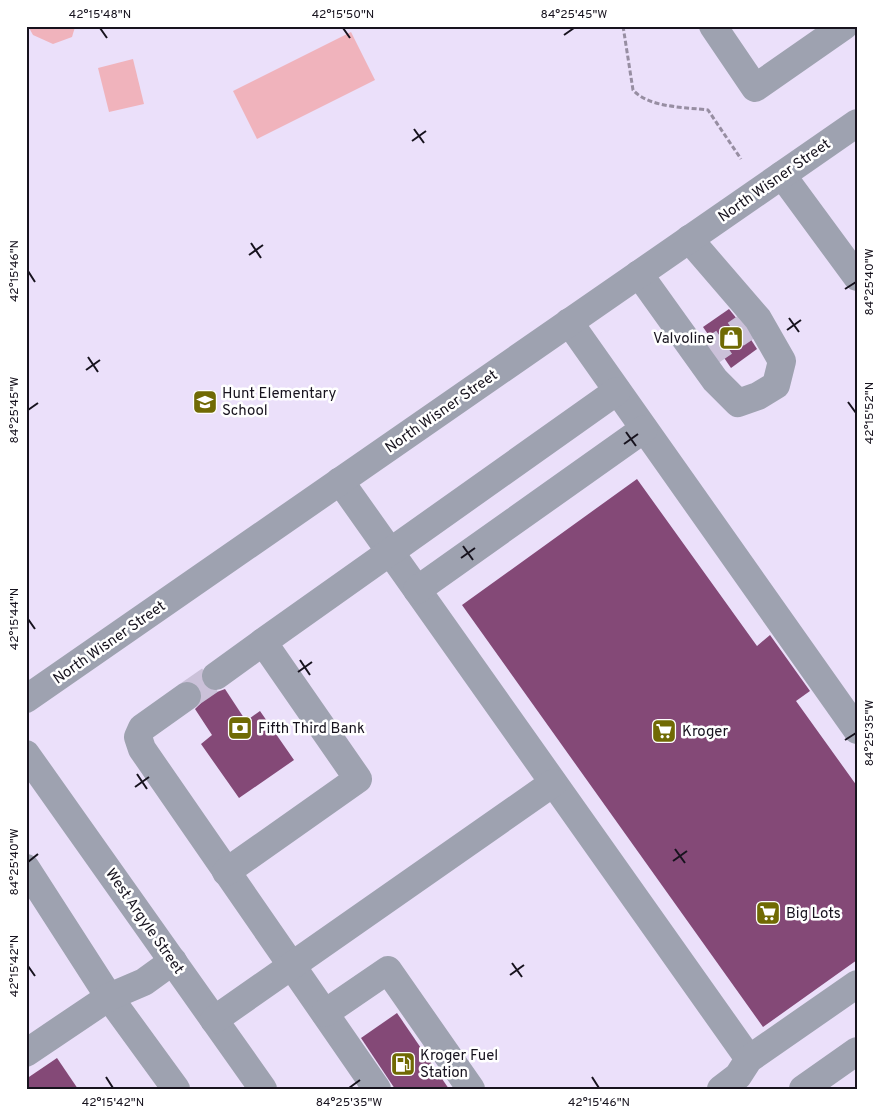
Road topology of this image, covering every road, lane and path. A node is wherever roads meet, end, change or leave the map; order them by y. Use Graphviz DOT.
graph roads {
  1 [pos="623,26"];
  2 [pos="713,26"];
  3 [pos="844,26"];
  4 [pos="857,123"];
  5 [pos="741,159"];
  6 [pos="782,175"];
  7 [pos="689,239"];
  8 [pos="639,274"];
  9 [pos="857,277"];
  10 [pos="569,322"];
  11 [pos="617,391"];
  12 [pos="644,429"];
  13 [pos="340,482"];
  14 [pos="390,551"];
  15 [pos="417,590"];
  16 [pos="263,642"];
  17 [pos="216,676"];
  18 [pos="187,696"];
  19 [pos="26,699"];
  20 [pos="857,730"];
  21 [pos="26,754"];
  22 [pos="553,783"];
  23 [pos="26,868"];
  24 [pos="226,872"];
  25 [pos="173,962"];
  26 [pos="292,965"];
  27 [pos="857,984"];
  28 [pos="109,997"];
  29 [pos="325,1013"];
  30 [pos="214,1020"];
  31 [pos="857,1050"];
  32 [pos="26,1053"];
  33 [pos="749,1059"];
  34 [pos="176,1089"];
  35 [pos="263,1089"];
  36 [pos="377,1089"];
  37 [pos="471,1089"];
  38 [pos="721,1089"];
  39 [pos="803,1089"];
  1 -- 5 [label="path"];
  2 -- 3 [label="street"];
  4 -- 6 [label="street, North Wisner Street"];
  6 -- 7 [label="street, North Wisner Street"];
  6 -- 9 [label="street"];
  7 -- 8 [label="street, North Wisner Street"];
  7 -- 8 [label="street"];
  8 -- 10 [label="street, North Wisner Street"];
  10 -- 11 [label="street"];
  10 -- 13 [label="street, North Wisner Street"];
  11 -- 12 [label="street"];
  11 -- 14 [label="street"];
  12 -- 15 [label="street"];
  12 -- 20 [label="street"];
  13 -- 14 [label="street"];
  13 -- 19 [label="street, North Wisner Street"];
  14 -- 15 [label="street"];
  14 -- 16 [label="street"];
  15 -- 22 [label="street"];
  16 -- 17 [label="street"];
  16 -- 24 [label="street"];
  18 -- 24 [label="street"];
  21 -- 25 [label="street, West Argyle Street"];
  22 -- 26 [label="street"];
  22 -- 33 [label="street"];
  23 -- 28 [label="street"];
  24 -- 26 [label="street"];
  25 -- 28 [label="street"];
  25 -- 30 [label="street, West Argyle Street"];
  26 -- 29 [label="street"];
  26 -- 30 [label="street"];
  27 -- 33 [label="street"];
  28 -- 32 [label="street"];
  28 -- 34 [label="street"];
  29 -- 36 [label="street"];
  29 -- 37 [label="street"];
  30 -- 35 [label="street, West Argyle Street"];
  31 -- 39 [label="street"];
  33 -- 38 [label="street"];
}
